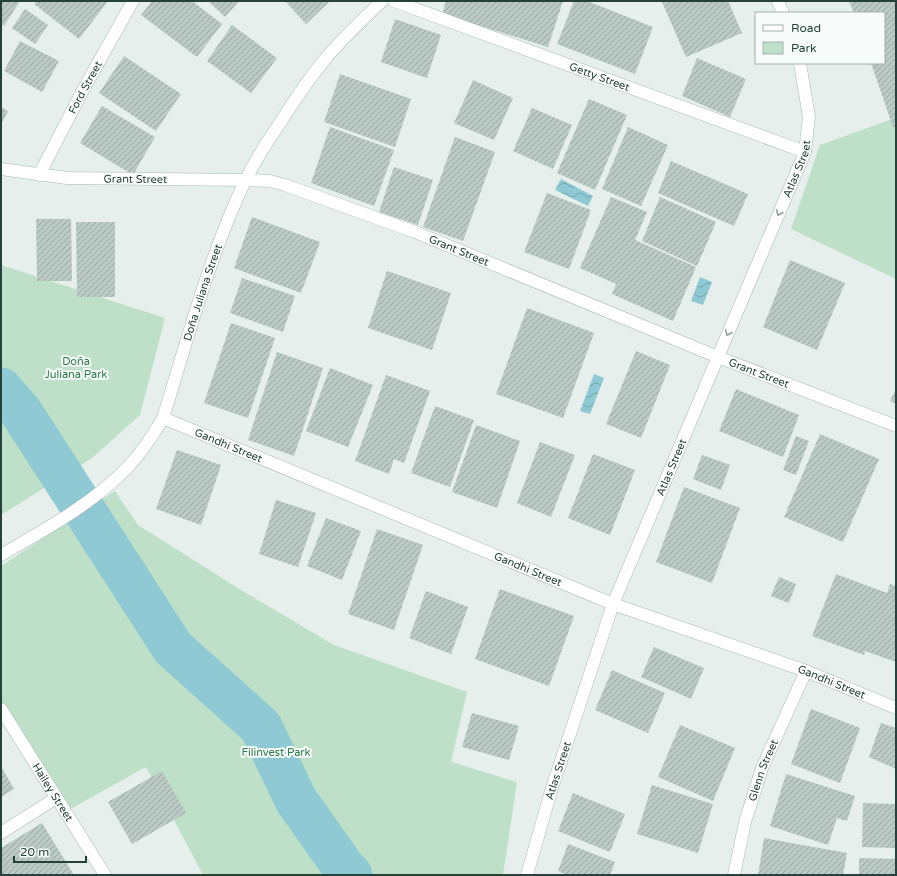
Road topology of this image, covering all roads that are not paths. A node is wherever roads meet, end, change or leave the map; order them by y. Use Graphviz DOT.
graph roads {
  1 [pos="133,1"];
  2 [pos="382,1"];
  3 [pos="394,1"];
  4 [pos="778,1"];
  5 [pos="783,12"];
  6 [pos="800,64"];
  7 [pos="805,152"];
  8 [pos="1,169"];
  9 [pos="39,175"];
  10 [pos="246,180"];
  11 [pos="718,357"];
  12 [pos="163,418"];
  13 [pos="896,426"];
  14 [pos="1,555"];
  15 [pos="614,604"];
  16 [pos="806,671"];
  17 [pos="896,708"];
  18 [pos="1,709"];
  19 [pos="56,798"];
  20 [pos="1,833"];
  21 [pos="105,875"];
  22 [pos="527,875"];
  23 [pos="734,875"];
  1 -- 9 [label="street, Ford Street"];
  2 -- 10 [label="street, Doña Juliana Street"];
  3 -- 7 [label="street, Getty Street"];
  4 -- 5 [label="street"];
  6 -- 7 [label="street, Atlas Street"];
  7 -- 11 [label="street, Atlas Street, one-way"];
  8 -- 9 [label="street, Grant Street"];
  9 -- 10 [label="street, Grant Street"];
  10 -- 11 [label="street, Grant Street"];
  10 -- 12 [label="street, Doña Juliana Street"];
  11 -- 13 [label="street, Grant Street"];
  11 -- 15 [label="street, Atlas Street"];
  12 -- 14 [label="street, Doña Juliana Street"];
  12 -- 15 [label="street, Gandhi Street"];
  15 -- 16 [label="street, Gandhi Street"];
  15 -- 22 [label="street, Atlas Street"];
  16 -- 17 [label="street, Gandhi Street"];
  16 -- 23 [label="street, Glenn Street"];
  18 -- 19 [label="street, Hailey Street"];
  19 -- 20 [label="street"];
  19 -- 21 [label="street, Hailey Street"];
}
